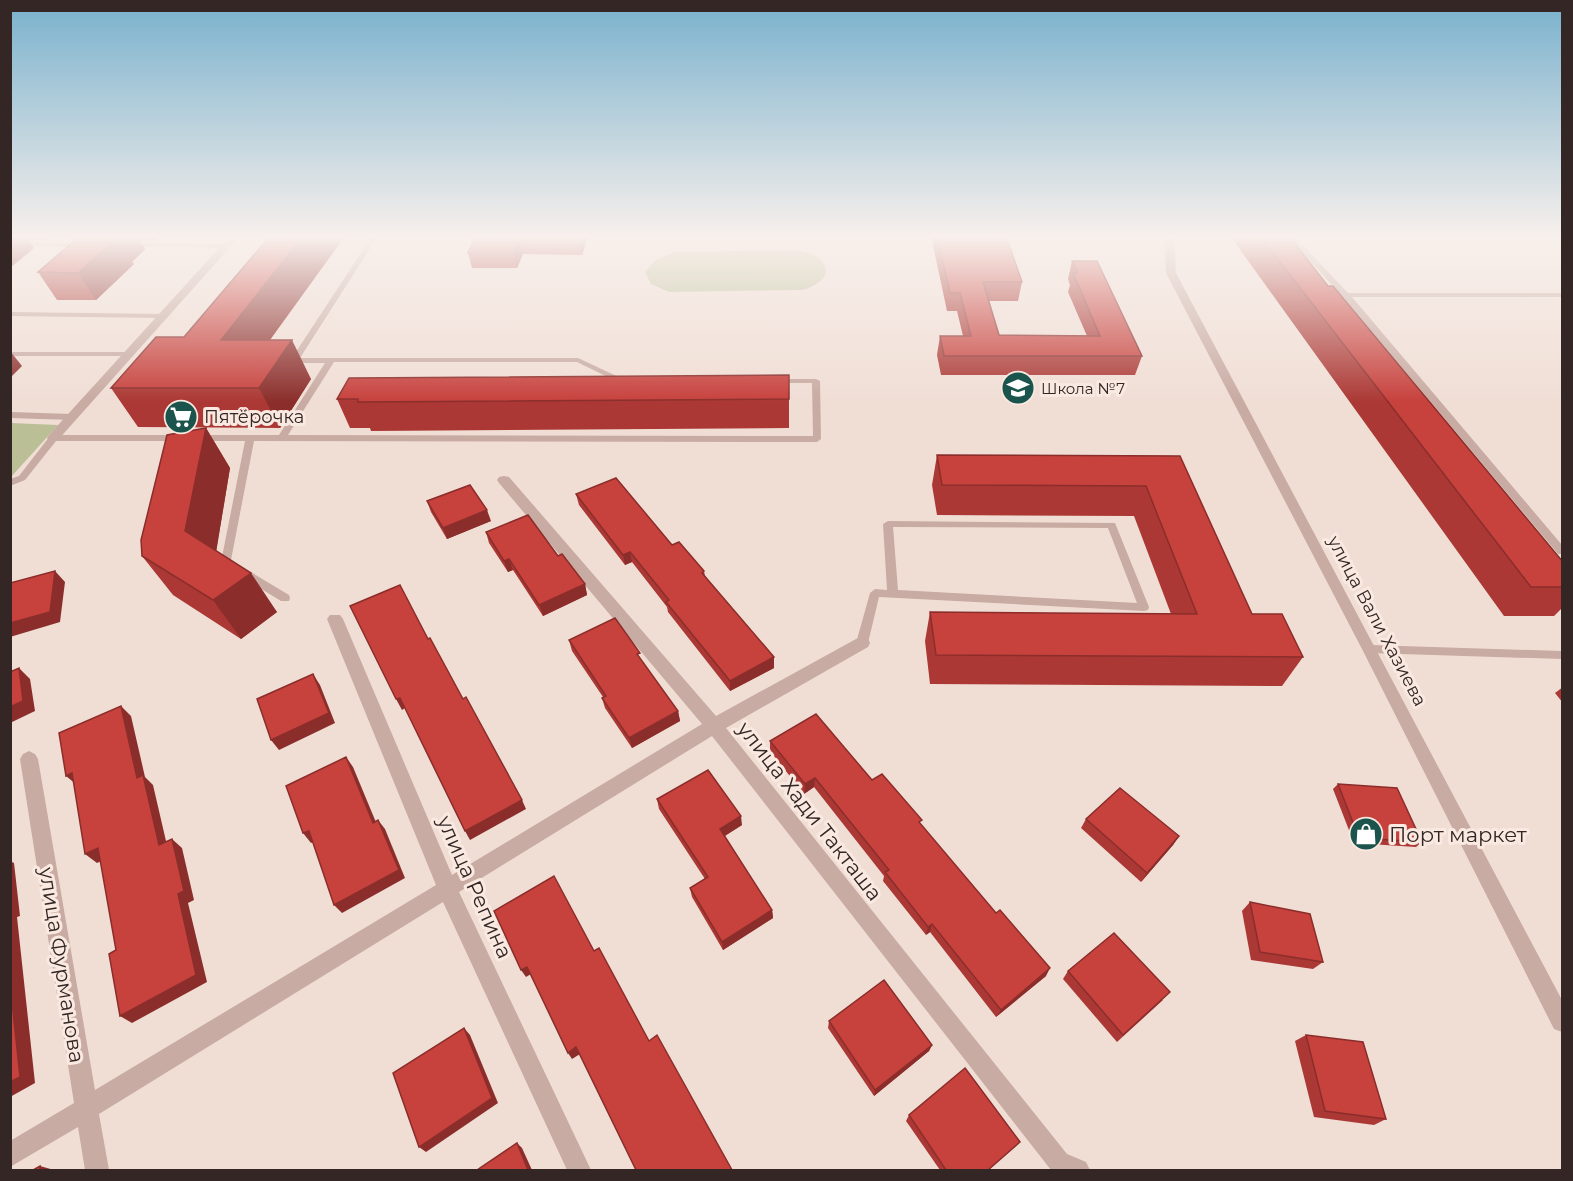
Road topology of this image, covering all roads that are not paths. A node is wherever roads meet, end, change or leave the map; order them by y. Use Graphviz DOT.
graph roads {
  1 [pos="185,291"];
  2 [pos="339,291"];
  3 [pos="1181,291"];
  4 [pos="1342,291"];
  5 [pos="1346,295"];
  6 [pos="1563,295"];
  7 [pos="10,314"];
  8 [pos="163,316"];
  9 [pos="10,354"];
  10 [pos="129,354"];
  11 [pos="331,360"];
  12 [pos="630,380"];
  13 [pos="769,381"];
  14 [pos="10,416"];
  15 [pos="72,417"];
  16 [pos="53,438"];
  17 [pos="250,438"];
  18 [pos="282,438"];
  19 [pos="504,480"];
  20 [pos="10,483"];
  21 [pos="1563,551"];
  22 [pos="893,594"];
  23 [pos="285,598"];
  24 [pos="335,619"];
  25 [pos="862,643"];
  26 [pos="1370,649"];
  27 [pos="1563,655"];
  28 [pos="714,726"];
  29 [pos="29,759"];
  30 [pos="448,890"];
  31 [pos="1563,1021"];
  32 [pos="86,1109"];
  33 [pos="10,1155"];
  34 [pos="97,1170"];
  35 [pos="579,1170"];
  36 [pos="1078,1170"];
  1 -- 8 [label="street"];
  2 -- 11 [label="lane"];
  3 -- 26 [label="street, улица Вали Хазиева"];
  4 -- 5 [label="lane"];
  5 -- 6 [label="lane"];
  5 -- 21 [label="lane"];
  7 -- 8 [label="lane"];
  8 -- 10 [label="street"];
  9 -- 10 [label="lane"];
  10 -- 15 [label="street"];
  11 -- 12 [label="lane"];
  11 -- 18 [label="lane"];
  13 -- 18 [label="lane"];
  14 -- 15 [label="lane"];
  15 -- 16 [label="street"];
  16 -- 17 [label="lane"];
  16 -- 20 [label="lane"];
  17 -- 18 [label="lane"];
  17 -- 23 [label="lane"];
  19 -- 28 [label="street, улица Хади Такташа"];
  22 -- 22 [label="lane"];
  22 -- 25 [label="lane"];
  24 -- 30 [label="street, улица Репина"];
  25 -- 28 [label="street"];
  26 -- 27 [label="lane"];
  26 -- 31 [label="street, улица Вали Хазиева"];
  28 -- 30 [label="street"];
  28 -- 36 [label="street, улица Хади Такташа"];
  29 -- 32 [label="street, улица Фурманова"];
  30 -- 32 [label="street"];
  30 -- 35 [label="street, улица Репина"];
  32 -- 33 [label="street"];
  32 -- 34 [label="street, улица Фурманова"];
}
